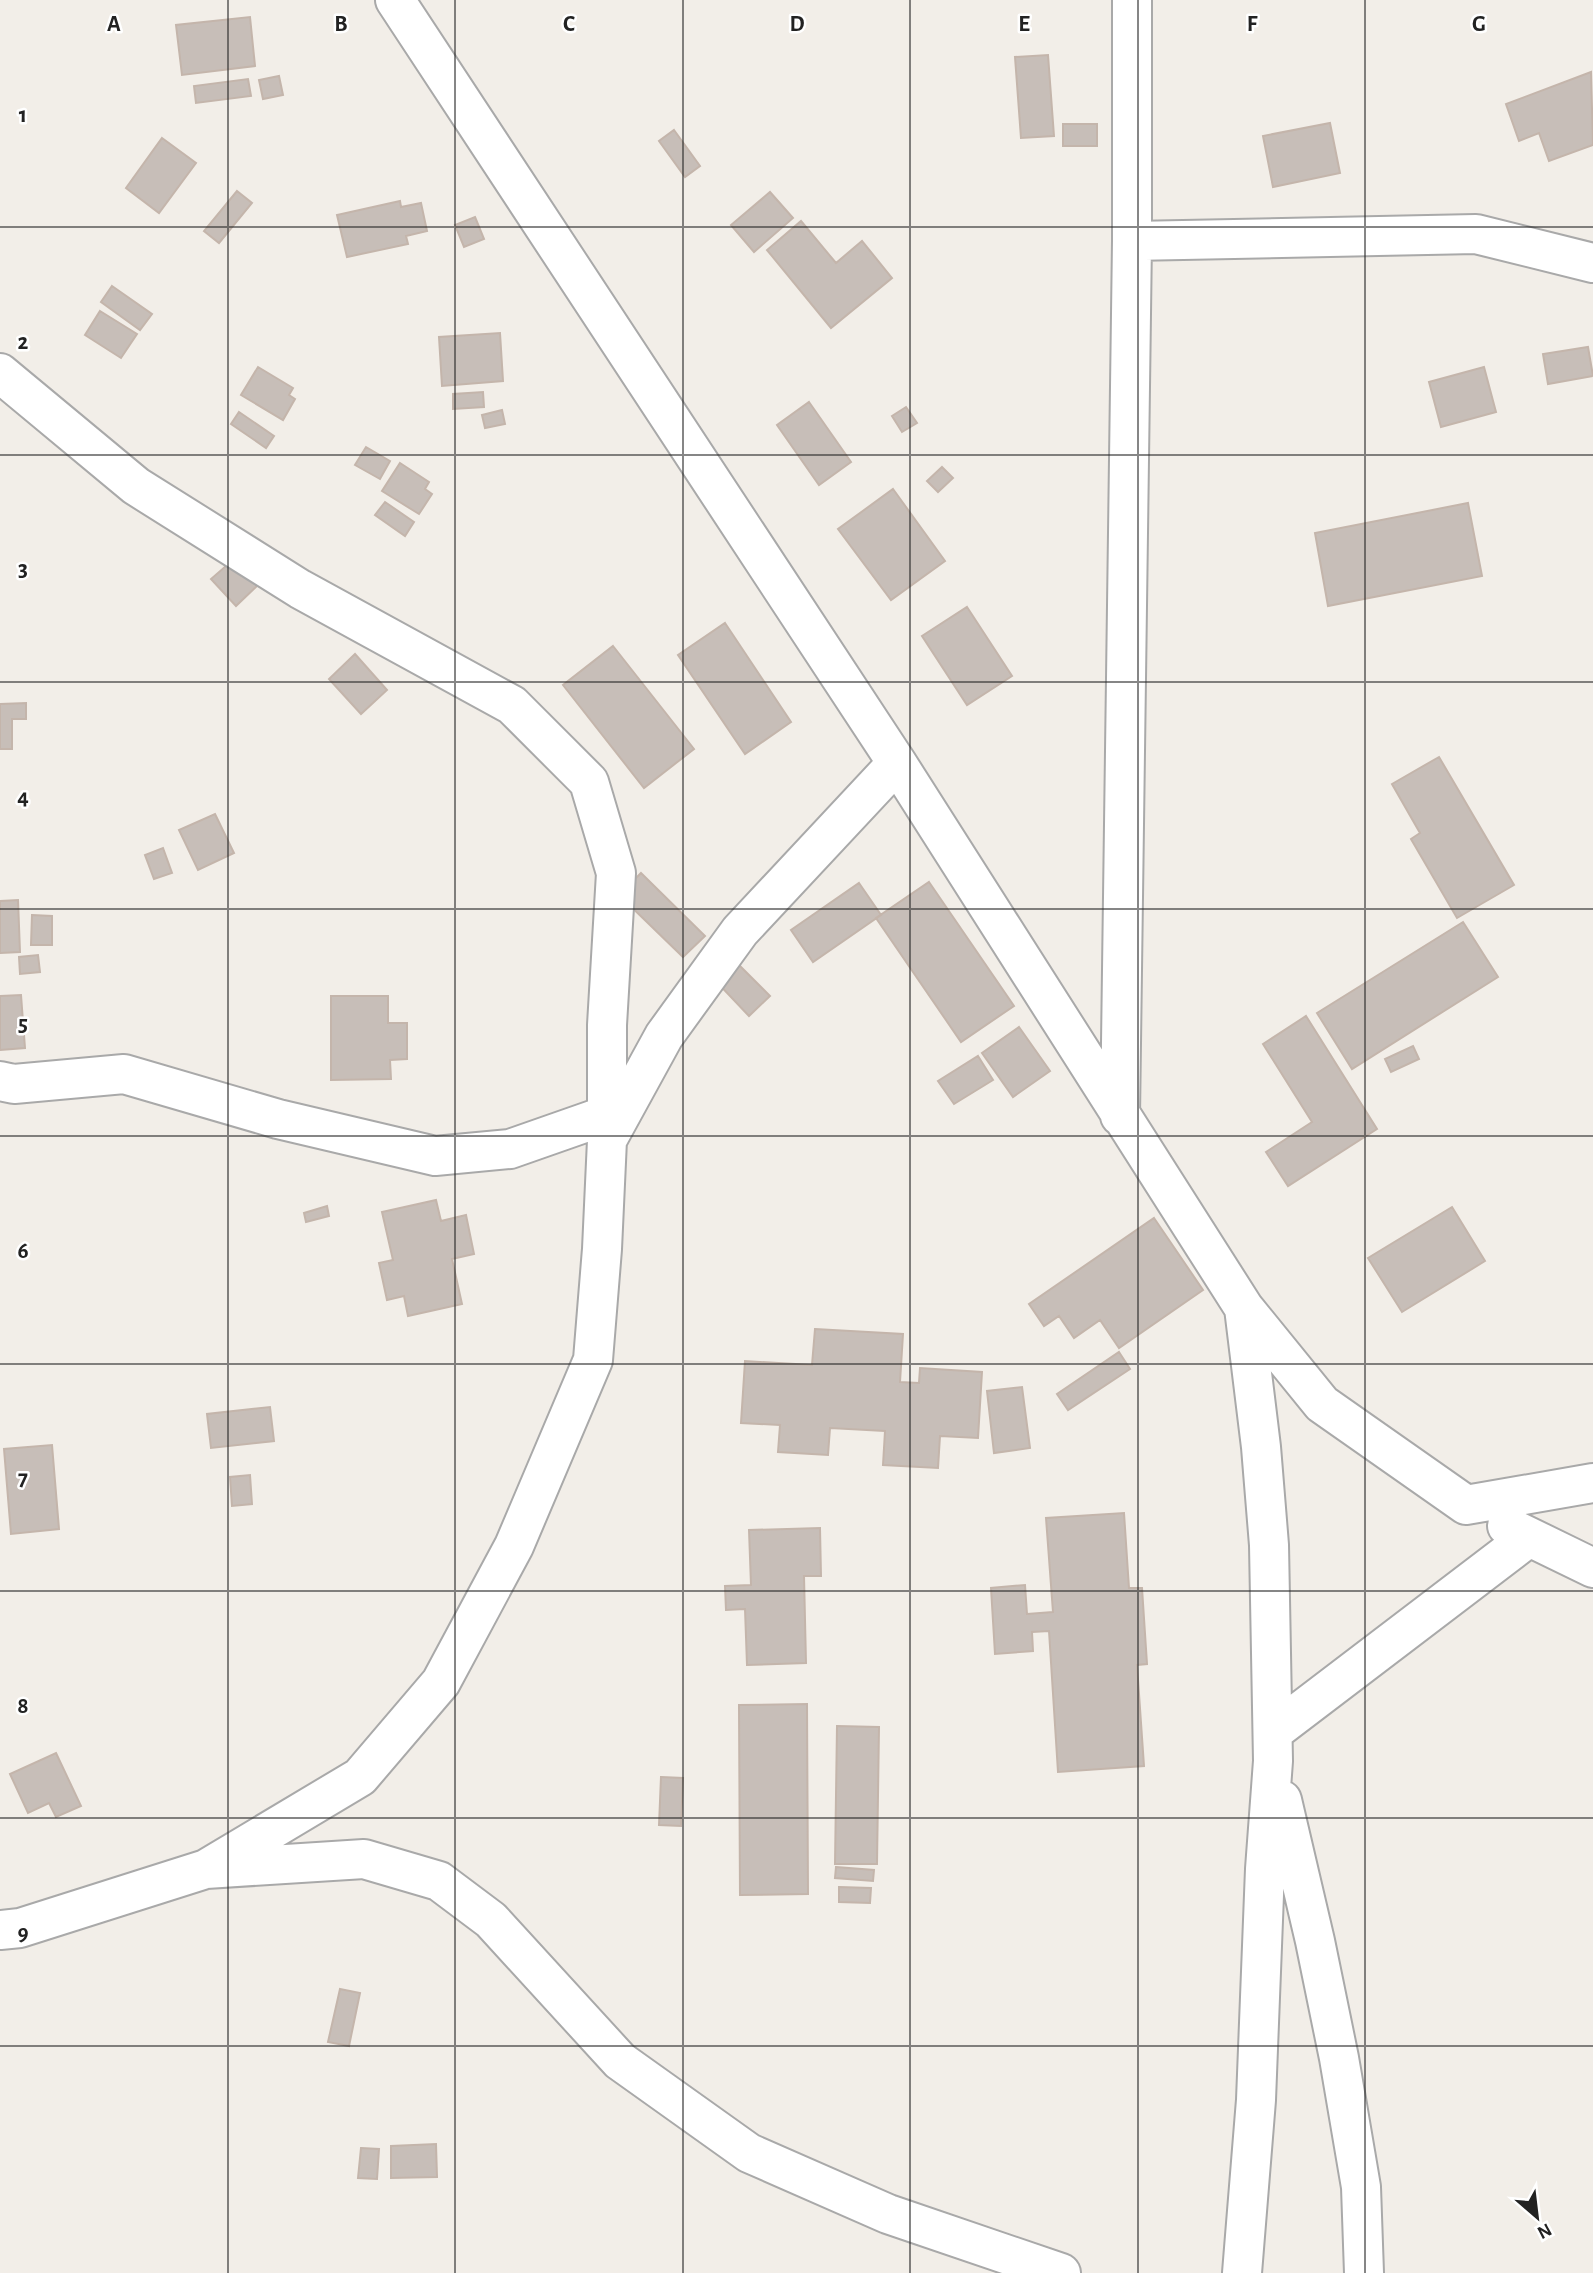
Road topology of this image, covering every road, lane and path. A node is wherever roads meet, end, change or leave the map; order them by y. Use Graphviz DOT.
graph roads {
  1 [pos="395,0"];
  2 [pos="1132,0"];
  3 [pos="1132,242"];
  4 [pos="1593,263"];
  5 [pos="0,373"];
  6 [pos="897,763"];
  7 [pos="0,1081"];
  8 [pos="1120,1116"];
  9 [pos="607,1127"];
  10 [pos="1244,1308"];
  11 [pos="1593,1483"];
  12 [pos="1466,1505"];
  13 [pos="1530,1537"];
  14 [pos="1593,1568"];
  15 [pos="1273,1746"];
  16 [pos="206,1869"];
  17 [pos="0,1930"];
  18 [pos="1061,2273"];
  19 [pos="1242,2273"];
  20 [pos="1364,2273"];
  1 -- 6 [label="street"];
  2 -- 3 [label="street"];
  3 -- 4 [label="street"];
  3 -- 8 [label="street"];
  5 -- 9 [label="street"];
  6 -- 8 [label="street"];
  6 -- 9 [label="street"];
  7 -- 9 [label="street"];
  8 -- 10 [label="street"];
  9 -- 16 [label="street"];
  10 -- 12 [label="street"];
  10 -- 15 [label="street"];
  11 -- 12 [label="street"];
  12 -- 13 [label="street"];
  13 -- 14 [label="street"];
  13 -- 15 [label="street"];
  15 -- 19 [label="street"];
  15 -- 20 [label="street"];
  16 -- 17 [label="street"];
  16 -- 18 [label="street"];
}
